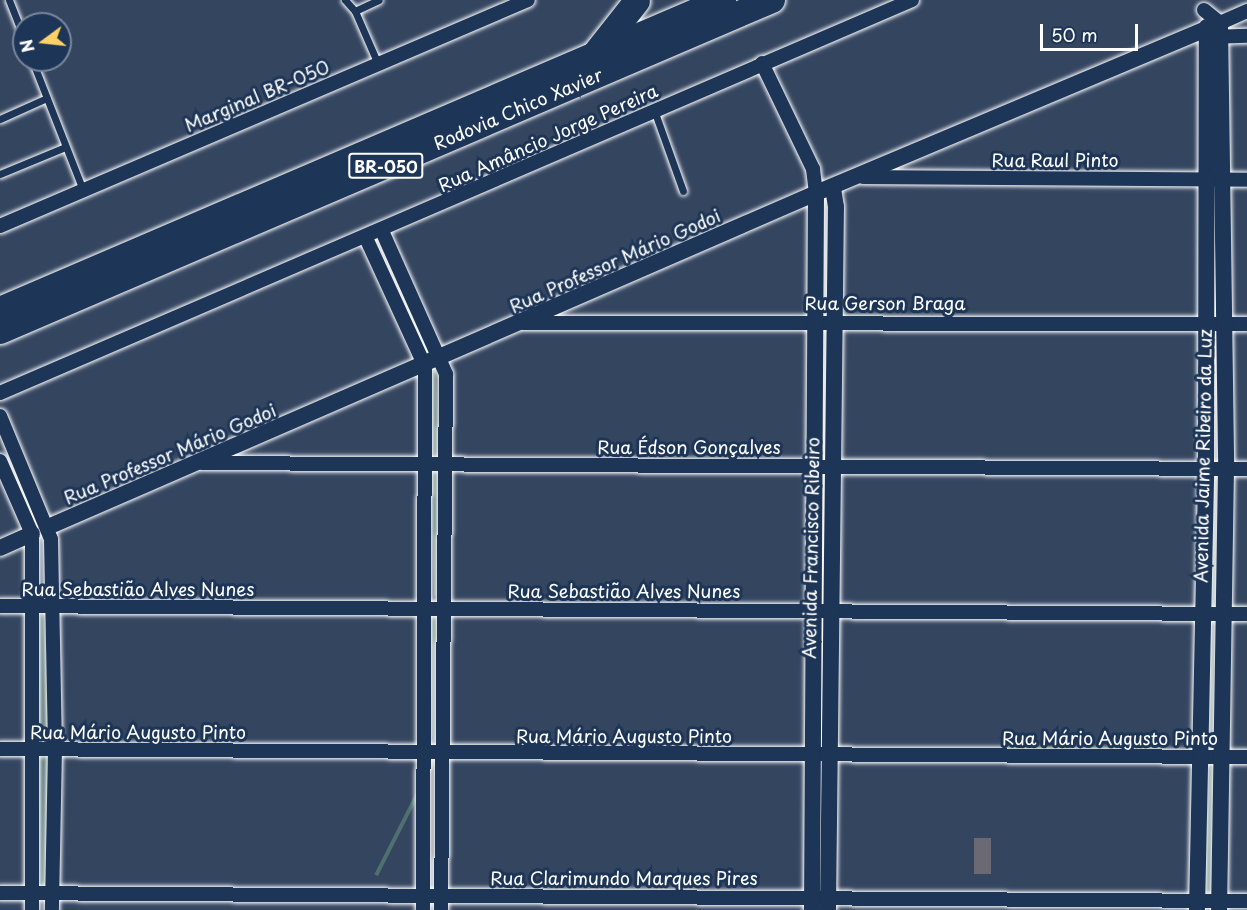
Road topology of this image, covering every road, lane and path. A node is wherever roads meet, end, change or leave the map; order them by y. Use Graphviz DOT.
graph roads {
  1 [pos="345,0"];
  2 [pos="380,0"];
  3 [pos="528,0"];
  4 [pos="637,0"];
  5 [pos="723,0"];
  6 [pos="772,0"];
  7 [pos="912,0"];
  8 [pos="1202,5"];
  9 [pos="355,11"];
  10 [pos="1247,11"];
  11 [pos="1214,31"];
  12 [pos="1247,36"];
  13 [pos="595,55"];
  14 [pos="762,63"];
  15 [pos="378,64"];
  16 [pos="37,72"];
  17 [pos="47,98"];
  18 [pos="654,111"];
  19 [pos="0,118"];
  20 [pos="63,148"];
  21 [pos="813,169"];
  22 [pos="0,174"];
  23 [pos="863,177"];
  24 [pos="1216,179"];
  25 [pos="1247,180"];
  26 [pos="833,187"];
  27 [pos="83,190"];
  28 [pos="683,191"];
  29 [pos="816,193"];
  30 [pos="0,226"];
  31 [pos="382,231"];
  32 [pos="366,238"];
  33 [pos="0,310"];
  34 [pos="814,320"];
  35 [pos="835,320"];
  36 [pos="523,322"];
  37 [pos="1206,324"];
  38 [pos="1225,324"];
  39 [pos="1247,324"];
  40 [pos="0,331"];
  41 [pos="442,359"];
  42 [pos="425,366"];
  43 [pos="0,393"];
  44 [pos="0,416"];
  45 [pos="0,461"];
  46 [pos="424,462"];
  47 [pos="202,463"];
  48 [pos="444,464"];
  49 [pos="815,466"];
  50 [pos="833,466"];
  51 [pos="1206,468"];
  52 [pos="1226,469"];
  53 [pos="1247,469"];
  54 [pos="48,527"];
  55 [pos="32,534"];
  56 [pos="0,548"];
  57 [pos="0,606"];
  58 [pos="32,607"];
  59 [pos="54,607"];
  60 [pos="424,608"];
  61 [pos="443,608"];
  62 [pos="821,610"];
  63 [pos="1202,614"];
  64 [pos="1221,614"];
  65 [pos="1247,614"];
  66 [pos="0,749"];
  67 [pos="31,749"];
  68 [pos="55,749"];
  69 [pos="423,753"];
  70 [pos="442,753"];
  71 [pos="821,754"];
  72 [pos="1220,757"];
  73 [pos="1247,757"];
  74 [pos="1201,758"];
  75 [pos="0,893"];
  76 [pos="32,893"];
  77 [pos="52,893"];
  78 [pos="441,894"];
  79 [pos="1247,900"];
  80 [pos="423,903"];
  81 [pos="820,904"];
  82 [pos="1219,905"];
  83 [pos="1197,906"];
  84 [pos="32,910"];
  85 [pos="52,910"];
  86 [pos="441,910"];
  1 -- 9 [label="lane"];
  2 -- 9 [label="lane"];
  3 -- 15 [label="street, Marginal BR-050"];
  4 -- 13 [label="highway"];
  5 -- 13 [label="highway, Rodovia Chico Xavier / BR-050"];
  6 -- 40 [label="highway, Rodovia Chico Xavier / BR-050"];
  7 -- 14 [label="street, Rua Amâncio Jorge Pereira"];
  8 -- 11 [label="street, Avenida Jaime Ribeiro da Luz"];
  9 -- 15 [label="lane"];
  10 -- 11 [label="street, Rua Professor Mário Godoi"];
  11 -- 12 [label="street"];
  11 -- 23 [label="street, Rua Professor Mário Godoi"];
  11 -- 24 [label="street, Avenida Jaime Ribeiro da Luz"];
  13 -- 33 [label="highway, Rodovia Chico Xavier / BR-050"];
  14 -- 18 [label="street, Rua Amâncio Jorge Pereira"];
  14 -- 21 [label="street"];
  15 -- 27 [label="street, Marginal BR-050"];
  16 -- 17 [label="lane"];
  17 -- 19 [label="lane"];
  17 -- 20 [label="lane"];
  18 -- 28 [label="lane"];
  18 -- 31 [label="street, Rua Amâncio Jorge Pereira"];
  20 -- 22 [label="lane"];
  20 -- 27 [label="lane"];
  21 -- 26 [label="street"];
  21 -- 29 [label="street"];
  23 -- 24 [label="street, Rua Raul Pinto"];
  23 -- 26 [label="street, Rua Professor Mário Godoi"];
  24 -- 25 [label="street, Rua Raul Pinto"];
  24 -- 37 [label="street, Avenida Jaime Ribeiro da Luz"];
  24 -- 38 [label="street, Avenida Jaime Ribeiro da Luz"];
  26 -- 29 [label="street, Rua Professor Mário Godoi"];
  26 -- 35 [label="street, Avenida Francisco Ribeiro"];
  27 -- 30 [label="street, Marginal BR-050"];
  29 -- 34 [label="street, Avenida Francisco Ribeiro"];
  29 -- 36 [label="street, Rua Professor Mário Godoi"];
  31 -- 32 [label="street, Rua Amâncio Jorge Pereira"];
  31 -- 41 [label="street"];
  32 -- 42 [label="street"];
  32 -- 43 [label="street, Rua Amâncio Jorge Pereira"];
  34 -- 35 [label="street, Rua Gerson Braga"];
  34 -- 36 [label="street, Rua Gerson Braga"];
  34 -- 49 [label="street, Avenida Francisco Ribeiro"];
  35 -- 37 [label="street, Rua Gerson Braga"];
  35 -- 50 [label="street, Avenida Francisco Ribeiro"];
  36 -- 41 [label="street, Rua Professor Mário Godoi"];
  37 -- 38 [label="street, Rua Gerson Braga"];
  37 -- 51 [label="street, Avenida Jaime Ribeiro da Luz"];
  38 -- 39 [label="street, Rua Gerson Braga"];
  38 -- 52 [label="street, Avenida Jaime Ribeiro da Luz"];
  41 -- 42 [label="street, Rua Professor Mário Godoi"];
  41 -- 48 [label="street"];
  42 -- 46 [label="street"];
  42 -- 47 [label="street, Rua Professor Mário Godoi"];
  44 -- 54 [label="street"];
  45 -- 55 [label="street"];
  46 -- 47 [label="street, Rua Édson Gonçalves"];
  46 -- 48 [label="street, Rua Édson Gonçalves"];
  46 -- 60 [label="street"];
  47 -- 54 [label="street, Rua Professor Mário Godoi"];
  48 -- 49 [label="street, Rua Édson Gonçalves"];
  48 -- 61 [label="street"];
  49 -- 50 [label="street, Rua Édson Gonçalves"];
  49 -- 62 [label="street, Avenida Francisco Ribeiro"];
  50 -- 51 [label="street, Rua Édson Gonçalves"];
  50 -- 62 [label="street, Avenida Francisco Ribeiro"];
  51 -- 52 [label="street, Rua Édson Gonçalves"];
  51 -- 63 [label="street, Avenida Jaime Ribeiro da Luz"];
  52 -- 53 [label="street, Rua Édson Gonçalves"];
  52 -- 64 [label="street, Avenida Jaime Ribeiro da Luz"];
  54 -- 55 [label="street, Rua Professor Mário Godoi"];
  54 -- 59 [label="street"];
  55 -- 56 [label="street, Rua Professor Mário Godoi"];
  55 -- 58 [label="street"];
  57 -- 58 [label="street, Rua Sebastião Alves Nunes"];
  58 -- 59 [label="street, Rua Sebastião Alves Nunes"];
  58 -- 67 [label="street"];
  59 -- 60 [label="street, Rua Sebastião Alves Nunes"];
  59 -- 68 [label="street"];
  60 -- 61 [label="street, Rua Sebastião Alves Nunes"];
  60 -- 69 [label="street"];
  61 -- 62 [label="street, Rua Sebastião Alves Nunes"];
  61 -- 70 [label="street"];
  62 -- 63 [label="street, Rua Sebastião Alves Nunes"];
  62 -- 71 [label="street, Avenida Francisco Ribeiro"];
  63 -- 64 [label="street, Rua Sebastião Alves Nunes"];
  63 -- 74 [label="street, Avenida Jaime Ribeiro da Luz"];
  64 -- 65 [label="street, Rua Sebastião Alves Nunes"];
  64 -- 72 [label="street, Avenida Jaime Ribeiro da Luz"];
  66 -- 67 [label="street, Rua Mário Augusto Pinto"];
  67 -- 68 [label="street, Rua Mário Augusto Pinto"];
  67 -- 76 [label="street"];
  68 -- 69 [label="street, Rua Mário Augusto Pinto"];
  68 -- 77 [label="street"];
  69 -- 70 [label="street, Rua Mário Augusto Pinto"];
  69 -- 80 [label="street"];
  70 -- 71 [label="street, Rua Mário Augusto Pinto"];
  70 -- 78 [label="street"];
  71 -- 74 [label="street, Rua Mário Augusto Pinto"];
  71 -- 81 [label="street, Avenida Francisco Ribeiro"];
  72 -- 73 [label="street, Rua Mário Augusto Pinto"];
  72 -- 74 [label="street, Rua Mário Augusto Pinto"];
  72 -- 82 [label="street, Avenida Jaime Ribeiro da Luz"];
  74 -- 83 [label="street, Avenida Jaime Ribeiro da Luz"];
  75 -- 76 [label="street, Rua Clarimundo Marques Pires"];
  76 -- 77 [label="street, Rua Clarimundo Marques Pires"];
  76 -- 84 [label="street"];
  77 -- 80 [label="street, Rua Clarimundo Marques Pires"];
  77 -- 85 [label="street"];
  78 -- 80 [label="street, Rua Clarimundo Marques Pires"];
  78 -- 81 [label="street, Rua Clarimundo Marques Pires"];
  78 -- 86 [label="street"];
  79 -- 82 [label="street, Rua Clarimundo Marques Pires"];
  81 -- 83 [label="street, Rua Clarimundo Marques Pires"];
  82 -- 83 [label="street, Rua Clarimundo Marques Pires"];
}
